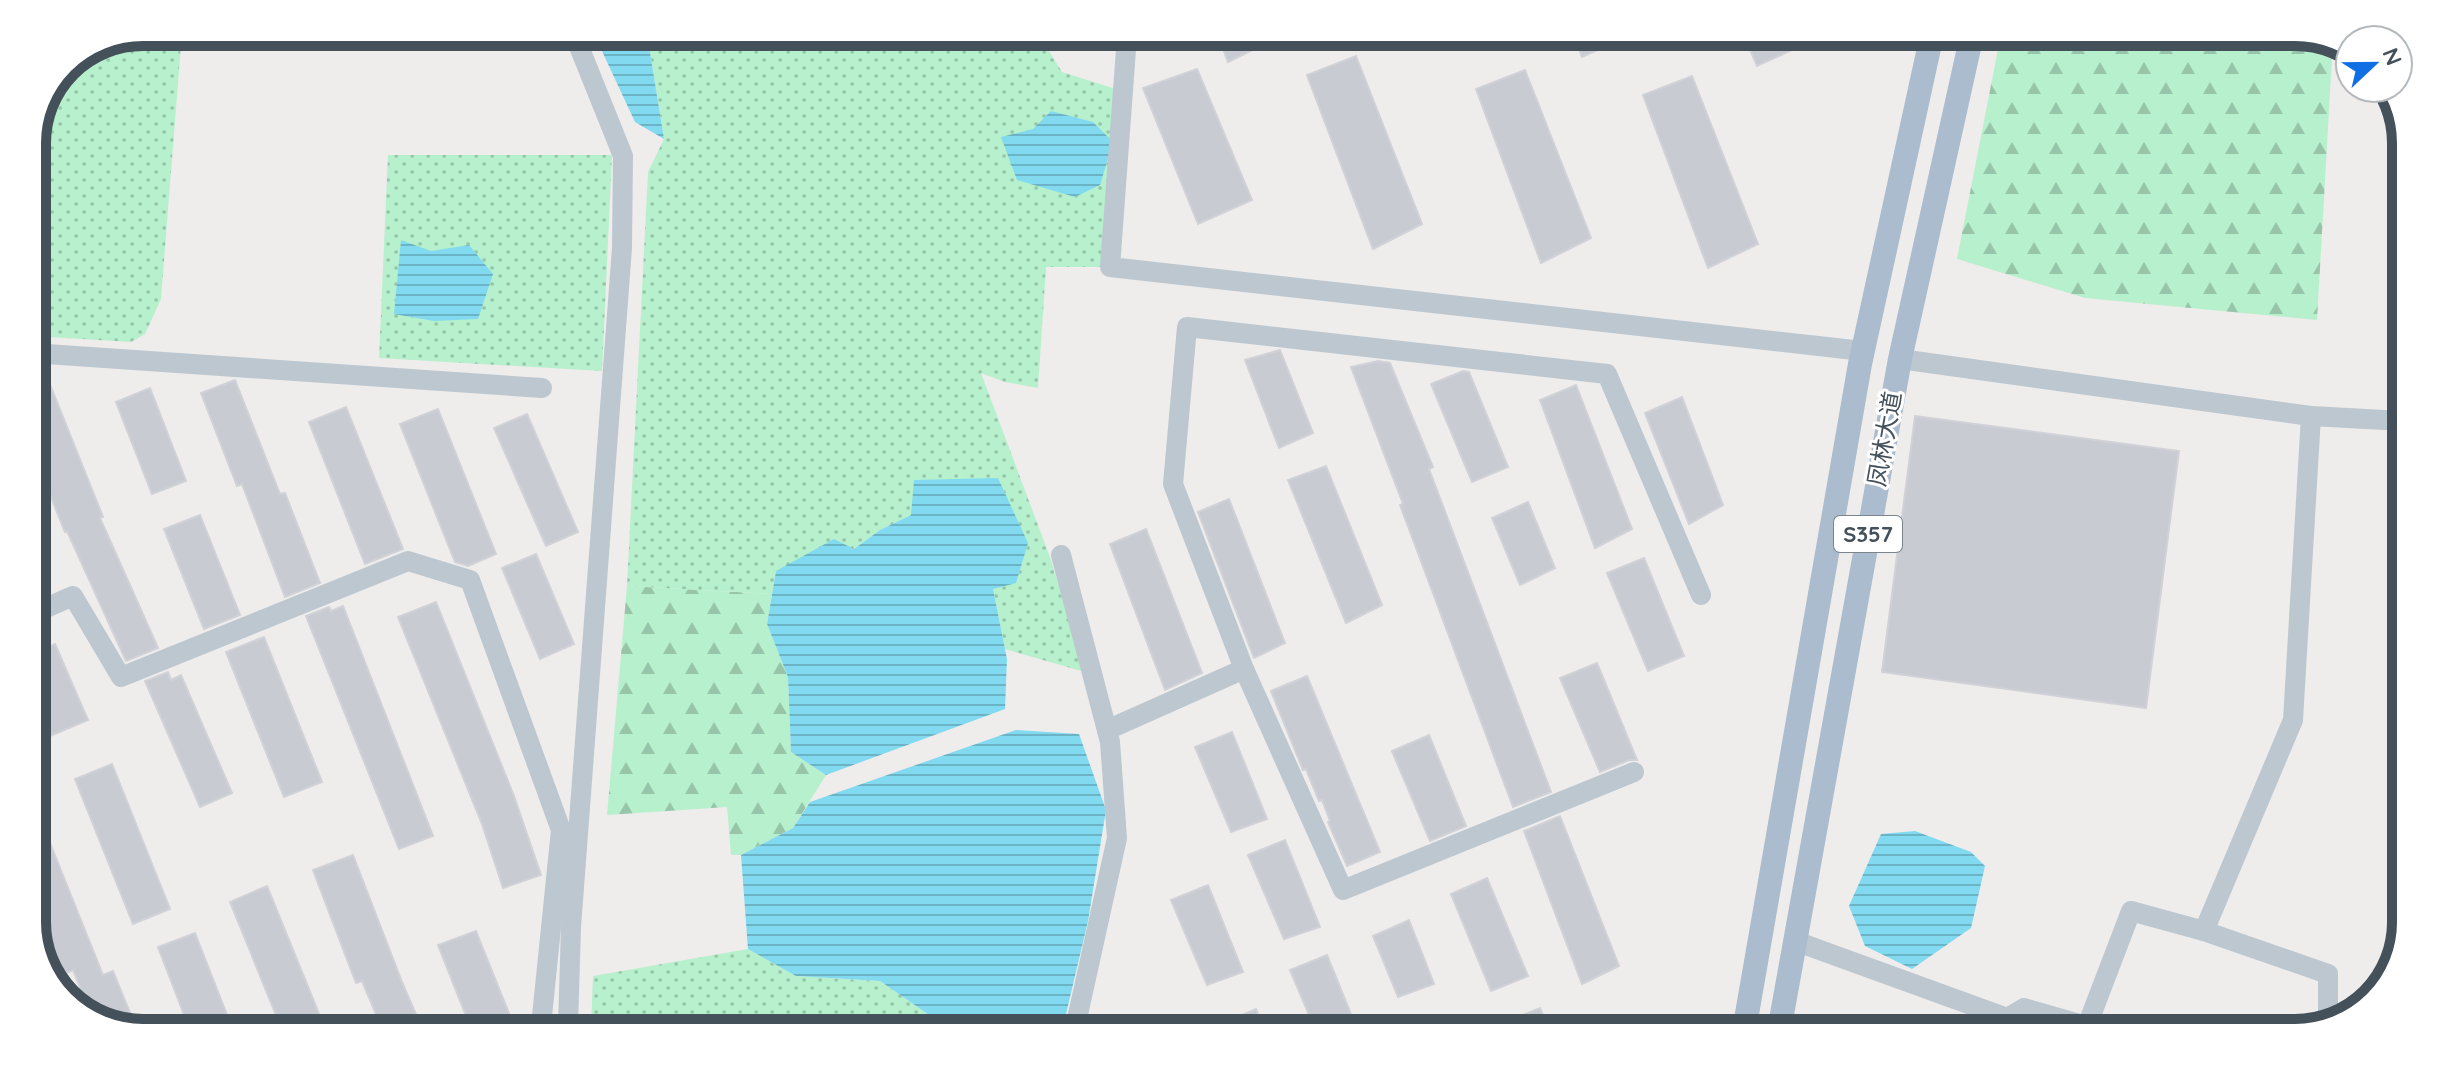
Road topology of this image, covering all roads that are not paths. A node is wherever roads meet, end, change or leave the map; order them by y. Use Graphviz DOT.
graph roads {
  1 [pos="579,46"];
  2 [pos="1126,46"];
  3 [pos="1929,46"];
  4 [pos="1969,46"];
  5 [pos="1863,351"];
  6 [pos="46,354"];
  7 [pos="1900,359"];
  8 [pos="542,388"];
  9 [pos="2311,416"];
  10 [pos="2392,420"];
  11 [pos="1061,555"];
  12 [pos="1701,595"];
  13 [pos="46,608"];
  14 [pos="1244,669"];
  15 [pos="1107,730"];
  16 [pos="1634,772"];
  17 [pos="564,888"];
  18 [pos="2204,931"];
  19 [pos="1795,941"];
  20 [pos="2328,1013"];
  21 [pos="542,1019"];
  22 [pos="568,1019"];
  23 [pos="1077,1019"];
  24 [pos="1746,1019"];
  25 [pos="1781,1019"];
  26 [pos="2062,1019"];
  27 [pos="2090,1019"];
  1 -- 17 [label="street"];
  2 -- 5 [label="street"];
  3 -- 5 [label="main road, 凤林大道 / S357"];
  4 -- 7 [label="main road, 凤林大道 / S357"];
  5 -- 24 [label="main road, 凤林大道 / S357"];
  6 -- 8 [label="street"];
  7 -- 9 [label="street"];
  7 -- 19 [label="main road, 凤林大道 / S357"];
  9 -- 10 [label="street"];
  9 -- 18 [label="street"];
  11 -- 15 [label="street"];
  12 -- 14 [label="street"];
  13 -- 17 [label="street"];
  14 -- 15 [label="street"];
  14 -- 16 [label="street"];
  15 -- 23 [label="street"];
  17 -- 21 [label="street"];
  17 -- 22 [label="street"];
  18 -- 20 [label="street"];
  18 -- 27 [label="street"];
  19 -- 25 [label="main road, 凤林大道 / S357"];
  19 -- 26 [label="street"];
}
